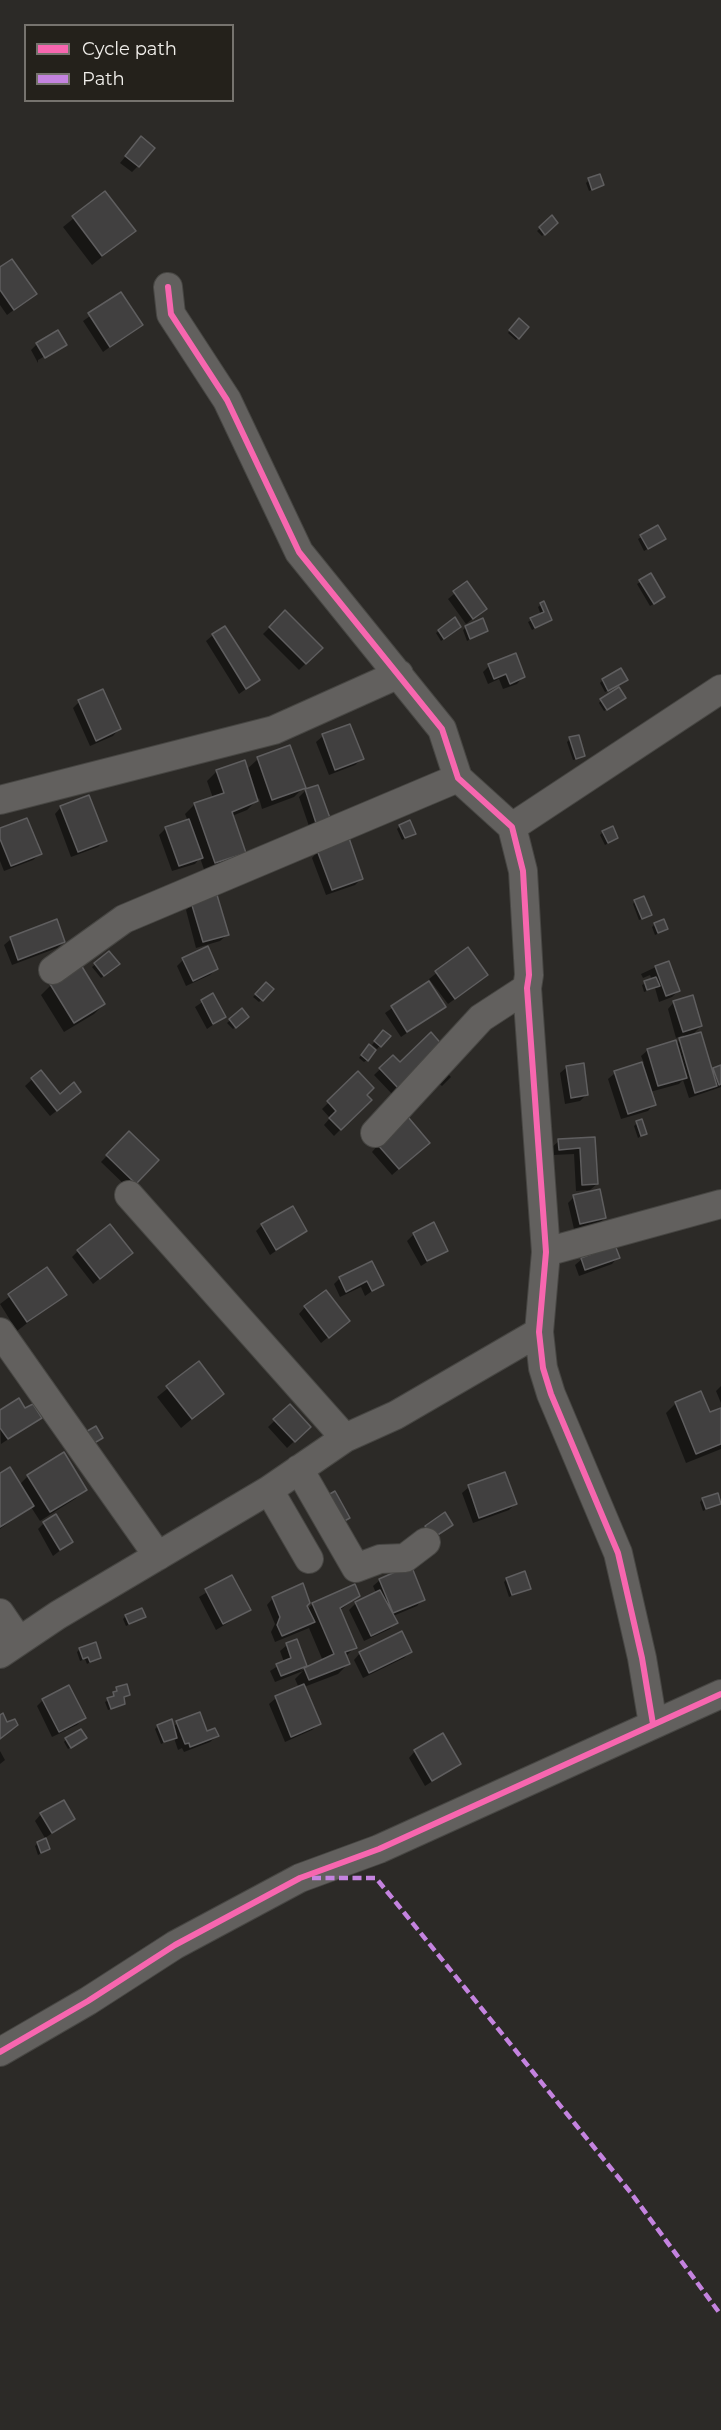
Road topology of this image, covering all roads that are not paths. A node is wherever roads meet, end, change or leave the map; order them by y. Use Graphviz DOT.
graph roads {
  1 [pos="168,287"];
  2 [pos="399,674"];
  3 [pos="721,689"];
  4 [pos="458,778"];
  5 [pos="0,800"];
  6 [pos="512,826"];
  7 [pos="53,970"];
  8 [pos="526,988"];
  9 [pos="375,1134"];
  10 [pos="129,1195"];
  11 [pos="721,1204"];
  12 [pos="546,1252"];
  13 [pos="0,1332"];
  14 [pos="539,1332"];
  15 [pos="345,1438"];
  16 [pos="299,1469"];
  17 [pos="269,1490"];
  18 [pos="426,1542"];
  19 [pos="158,1556"];
  20 [pos="309,1558"];
  21 [pos="0,1613"];
  22 [pos="10,1648"];
  23 [pos="721,1694"];
  24 [pos="653,1724"];
  25 [pos="0,2052"];
  1 -- 2 [label="street"];
  2 -- 4 [label="street"];
  2 -- 5 [label="street"];
  3 -- 6 [label="street"];
  4 -- 6 [label="street"];
  4 -- 7 [label="street"];
  6 -- 8 [label="street"];
  8 -- 9 [label="street"];
  8 -- 12 [label="street"];
  10 -- 15 [label="street"];
  11 -- 12 [label="street"];
  12 -- 14 [label="street"];
  13 -- 19 [label="street"];
  14 -- 15 [label="street"];
  14 -- 24 [label="street"];
  15 -- 16 [label="street"];
  16 -- 17 [label="street"];
  16 -- 18 [label="street"];
  17 -- 19 [label="street"];
  17 -- 20 [label="street"];
  19 -- 22 [label="street"];
  21 -- 22 [label="street"];
  23 -- 24 [label="street"];
  24 -- 25 [label="street"];
}
